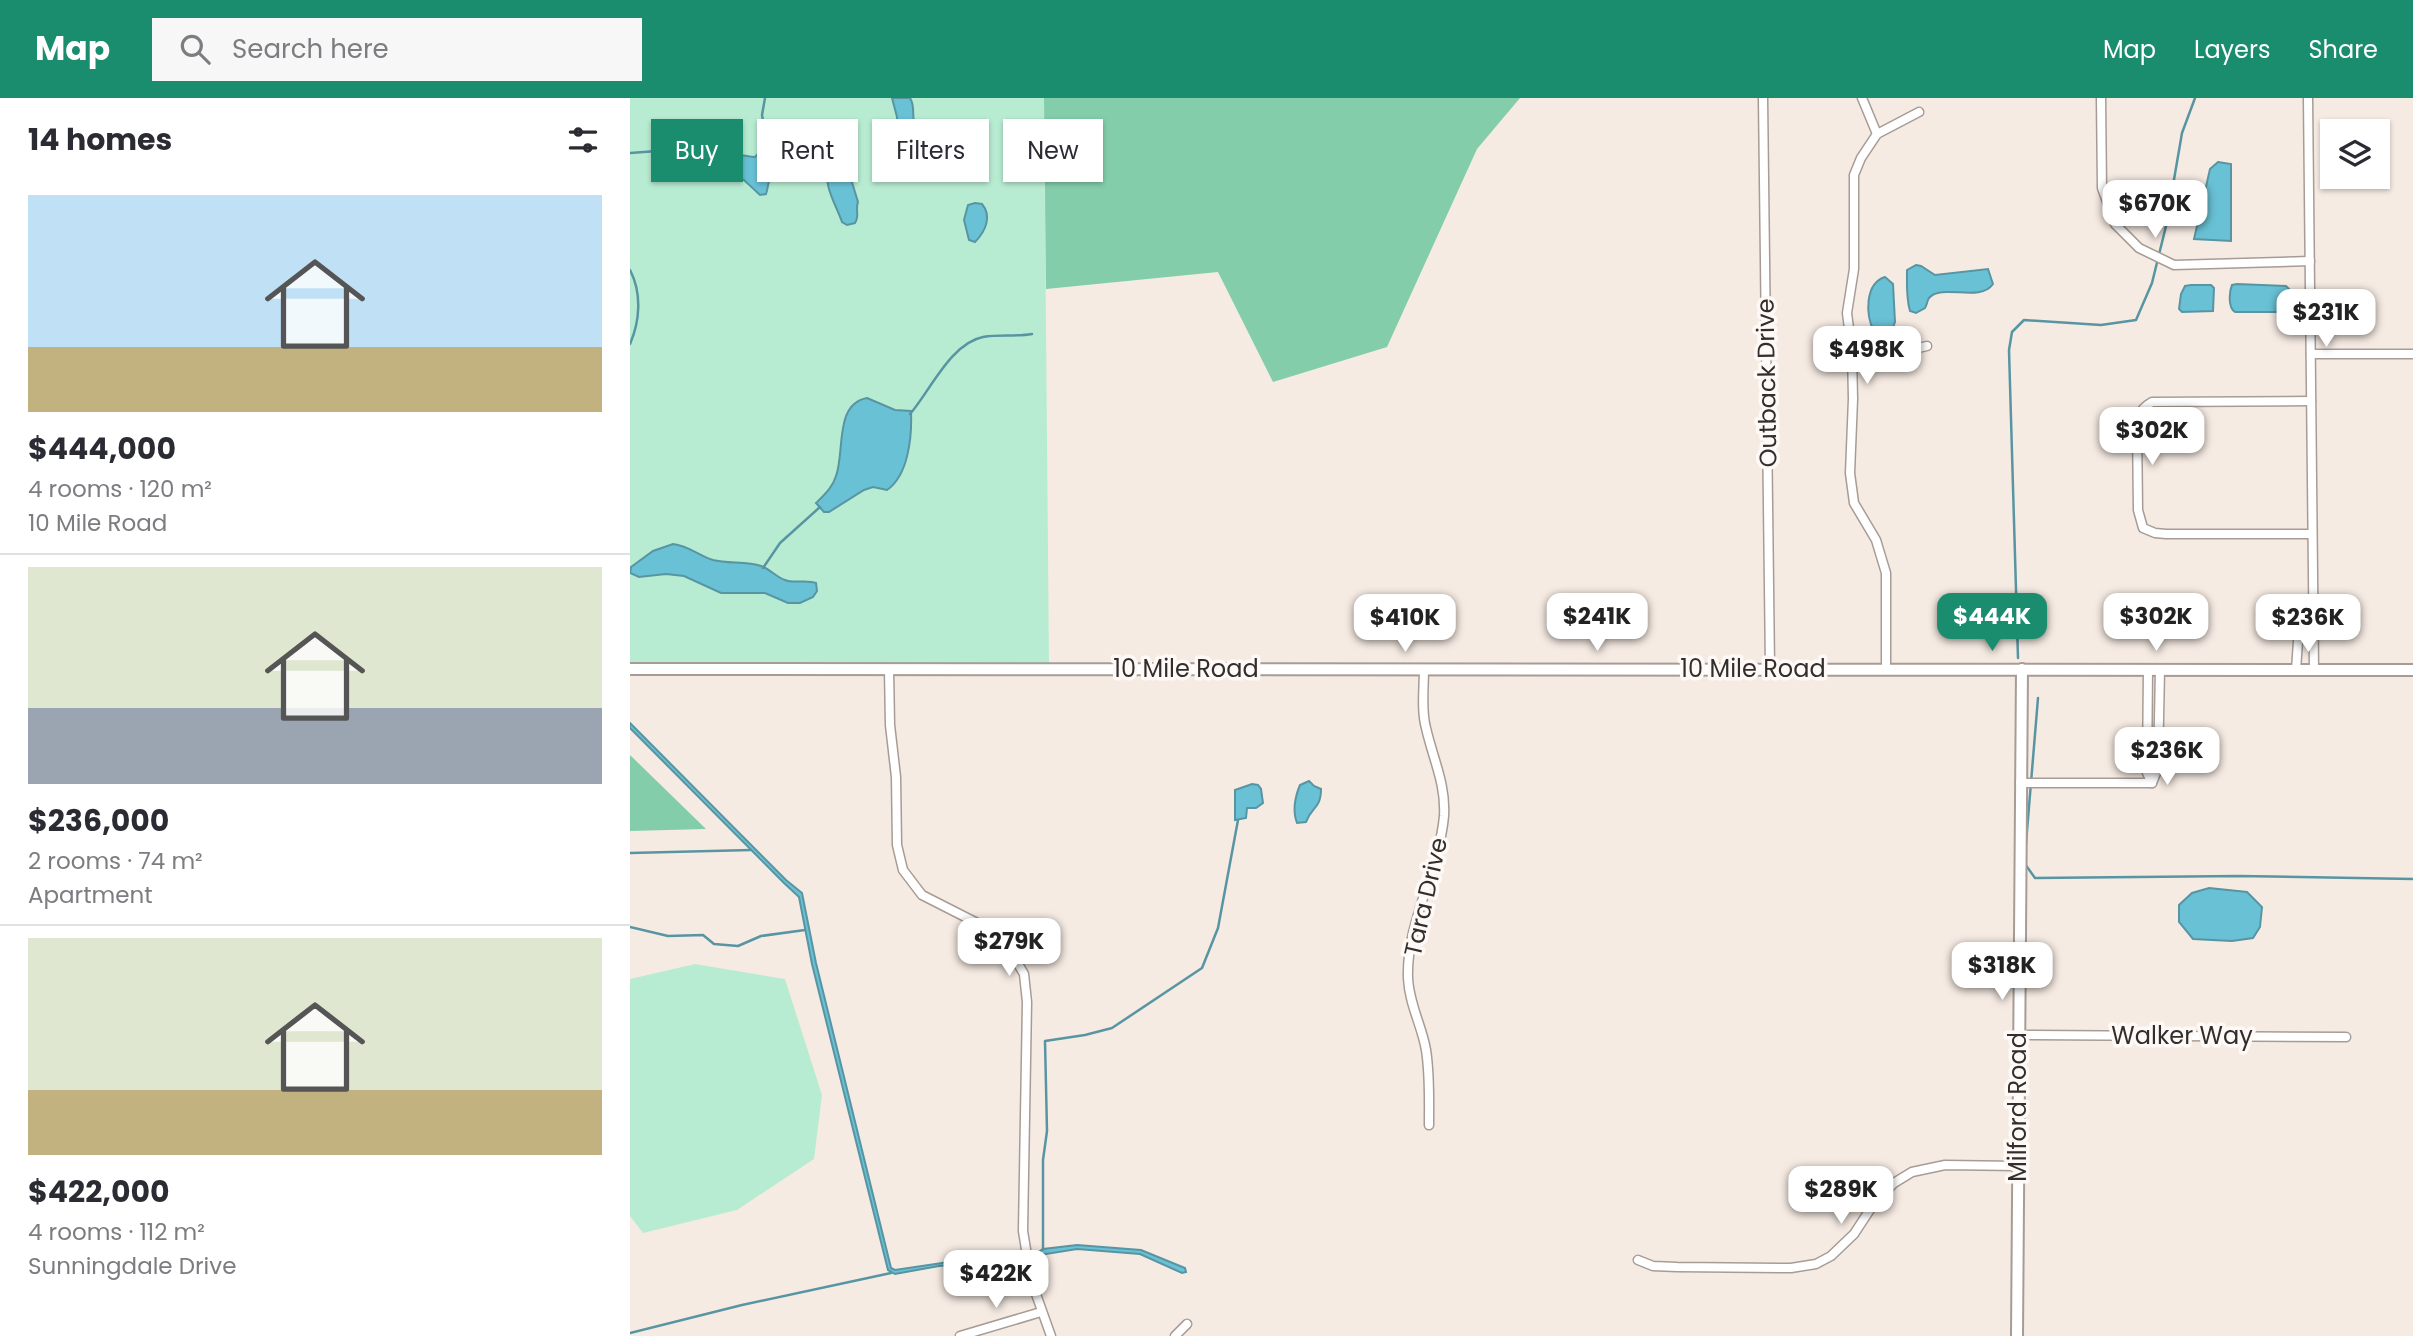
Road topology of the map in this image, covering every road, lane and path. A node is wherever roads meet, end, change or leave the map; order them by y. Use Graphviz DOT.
graph roads {
  1 [pos="1763,98"];
  2 [pos="1862,98"];
  3 [pos="2101,98"];
  4 [pos="2308,98"];
  5 [pos="1919,112"];
  6 [pos="1877,134"];
  7 [pos="2309,261"];
  8 [pos="1927,346"];
  9 [pos="1852,352"];
  10 [pos="2311,354"];
  11 [pos="2413,355"];
  12 [pos="2311,401"];
  13 [pos="2312,534"];
  14 [pos="2312,599"];
  15 [pos="1770,668"];
  16 [pos="630,669"];
  17 [pos="1424,669"];
  18 [pos="1886,669"];
  19 [pos="2022,669"];
  20 [pos="2154,669"];
  21 [pos="890,670"];
  22 [pos="2296,670"];
  23 [pos="2314,670"];
  24 [pos="2413,670"];
  25 [pos="2020,783"];
  26 [pos="2018,1035"];
  27 [pos="2346,1038"];
  28 [pos="1429,1125"];
  29 [pos="2018,1166"];
  30 [pos="1638,1260"];
  31 [pos="1041,1312"];
  32 [pos="1187,1324"];
  33 [pos="960,1336"];
  34 [pos="1051,1336"];
  35 [pos="1175,1336"];
  36 [pos="2017,1336"];
  1 -- 15 [label="street, Outback Drive"];
  2 -- 6 [label="street"];
  3 -- 7 [label="street"];
  4 -- 7 [label="street"];
  5 -- 6 [label="street"];
  6 -- 9 [label="street"];
  7 -- 10 [label="street"];
  8 -- 9 [label="street"];
  9 -- 18 [label="street"];
  10 -- 11 [label="street"];
  10 -- 12 [label="street"];
  12 -- 13 [label="street"];
  12 -- 13 [label="street"];
  13 -- 14 [label="street"];
  14 -- 22 [label="street"];
  14 -- 23 [label="street"];
  15 -- 17 [label="main road, 10 Mile Road"];
  15 -- 18 [label="main road, 10 Mile Road"];
  16 -- 21 [label="main road, 10 Mile Road"];
  17 -- 21 [label="main road, 10 Mile Road"];
  17 -- 28 [label="street, Tara Drive"];
  18 -- 19 [label="main road, 10 Mile Road"];
  19 -- 20 [label="main road, 10 Mile Road"];
  19 -- 25 [label="main road, Milford Road"];
  20 -- 22 [label="main road, 10 Mile Road"];
  20 -- 25 [label="street"];
  21 -- 31 [label="street"];
  22 -- 23 [label="main road, 10 Mile Road"];
  23 -- 24 [label="main road, 10 Mile Road"];
  25 -- 26 [label="main road, Milford Road"];
  26 -- 27 [label="street, Walker Way"];
  26 -- 29 [label="main road, Milford Road"];
  29 -- 30 [label="street"];
  29 -- 36 [label="main road, Milford Road"];
  31 -- 33 [label="street"];
  31 -- 34 [label="street"];
  32 -- 35 [label="street"];
}
